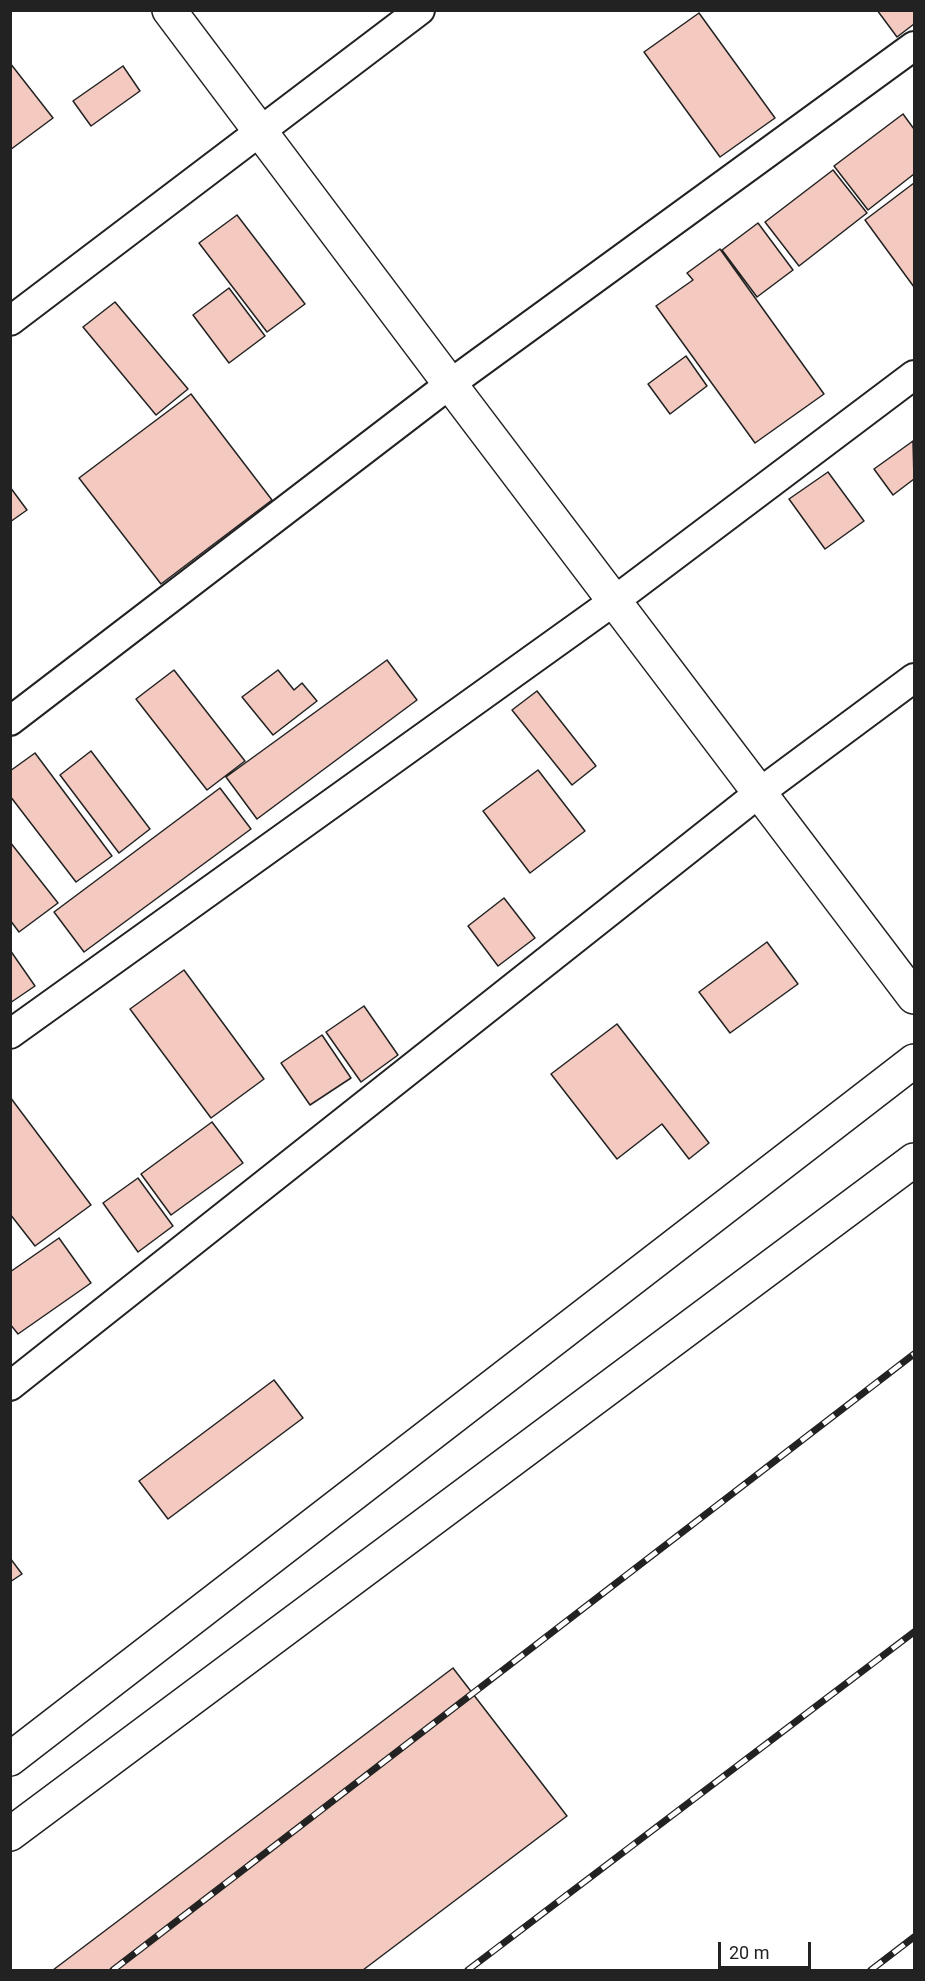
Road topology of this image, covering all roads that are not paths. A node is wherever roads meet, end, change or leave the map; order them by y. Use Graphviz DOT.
graph roads {
  1 [pos="169,10"];
  2 [pos="420,10"];
  3 [pos="915,46"];
  4 [pos="260,131"];
  5 [pos="10,321"];
  6 [pos="915,375"];
  7 [pos="450,384"];
  8 [pos="614,601"];
  9 [pos="915,678"];
  10 [pos="10,721"];
  11 [pos="759,793"];
  12 [pos="915,997"];
  13 [pos="10,1034"];
  14 [pos="915,1061"];
  15 [pos="915,1160"];
  16 [pos="10,1386"];
  17 [pos="10,1759"];
  18 [pos="10,1833"];
  1 -- 4 [label="street"];
  2 -- 4 [label="street"];
  3 -- 7 [label="street"];
  4 -- 5 [label="street"];
  4 -- 7 [label="street"];
  6 -- 8 [label="street"];
  7 -- 8 [label="street"];
  7 -- 10 [label="street"];
  8 -- 11 [label="street"];
  8 -- 13 [label="street"];
  9 -- 11 [label="street"];
  11 -- 12 [label="street"];
  11 -- 16 [label="street"];
  14 -- 17 [label="street"];
  15 -- 18 [label="street"];
}
